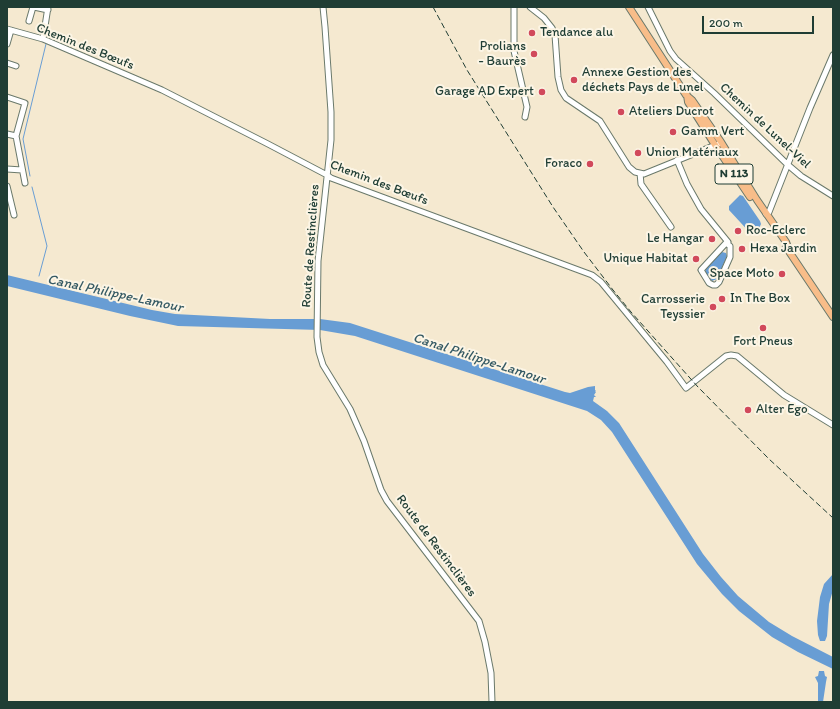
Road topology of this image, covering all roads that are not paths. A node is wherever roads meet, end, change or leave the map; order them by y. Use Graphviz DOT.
graph roads {
  1 [pos="34,7"];
  2 [pos="323,7"];
  3 [pos="514,7"];
  4 [pos="530,7"];
  5 [pos="629,7"];
  6 [pos="648,7"];
  7 [pos="48,8"];
  8 [pos="29,21"];
  9 [pos="9,30"];
  10 [pos="43,39"];
  11 [pos="7,44"];
  12 [pos="833,54"];
  13 [pos="7,63"];
  14 [pos="16,66"];
  15 [pos="7,97"];
  16 [pos="525,117"];
  17 [pos="7,134"];
  18 [pos="16,136"];
  19 [pos="718,144"];
  20 [pos="677,160"];
  21 [pos="788,165"];
  22 [pos="8,169"];
  23 [pos="22,170"];
  24 [pos="640,173"];
  25 [pos="327,175"];
  26 [pos="7,176"];
  27 [pos="25,183"];
  28 [pos="7,186"];
  29 [pos="833,196"];
  30 [pos="766,214"];
  31 [pos="14,215"];
  32 [pos="671,228"];
  33 [pos="726,243"];
  34 [pos="789,250"];
  35 [pos="833,317"];
  36 [pos="833,425"];
  37 [pos="492,702"];
  1 -- 7 [label="street"];
  1 -- 8 [label="street"];
  2 -- 25 [label="street, Route de Restinclières"];
  3 -- 16 [label="street"];
  4 -- 24 [label="street"];
  5 -- 19 [label="main road, N 113"];
  6 -- 21 [label="street, Chemin de Lunel-Viel"];
  7 -- 10 [label="street"];
  9 -- 10 [label="street, Chemin des Bœufs"];
  9 -- 11 [label="street"];
  10 -- 25 [label="street, Chemin des Bœufs"];
  12 -- 21 [label="street"];
  13 -- 14 [label="street"];
  15 -- 18 [label="street"];
  17 -- 18 [label="street"];
  18 -- 23 [label="street"];
  19 -- 20 [label="street"];
  19 -- 30 [label="main road, N 113"];
  19 -- 34 [label="main road, N 113"];
  20 -- 24 [label="street"];
  20 -- 33 [label="street"];
  21 -- 29 [label="street, Chemin de Lunel-Viel"];
  21 -- 30 [label="street"];
  22 -- 23 [label="street"];
  22 -- 26 [label="street"];
  23 -- 27 [label="street"];
  24 -- 32 [label="street"];
  25 -- 36 [label="street, Chemin des Bœufs"];
  25 -- 37 [label="street, Route de Restinclières"];
  28 -- 31 [label="street"];
  30 -- 34 [label="main road, N 113"];
  33 -- 33 [label="street"];
  34 -- 35 [label="main road, N 113"];
}
